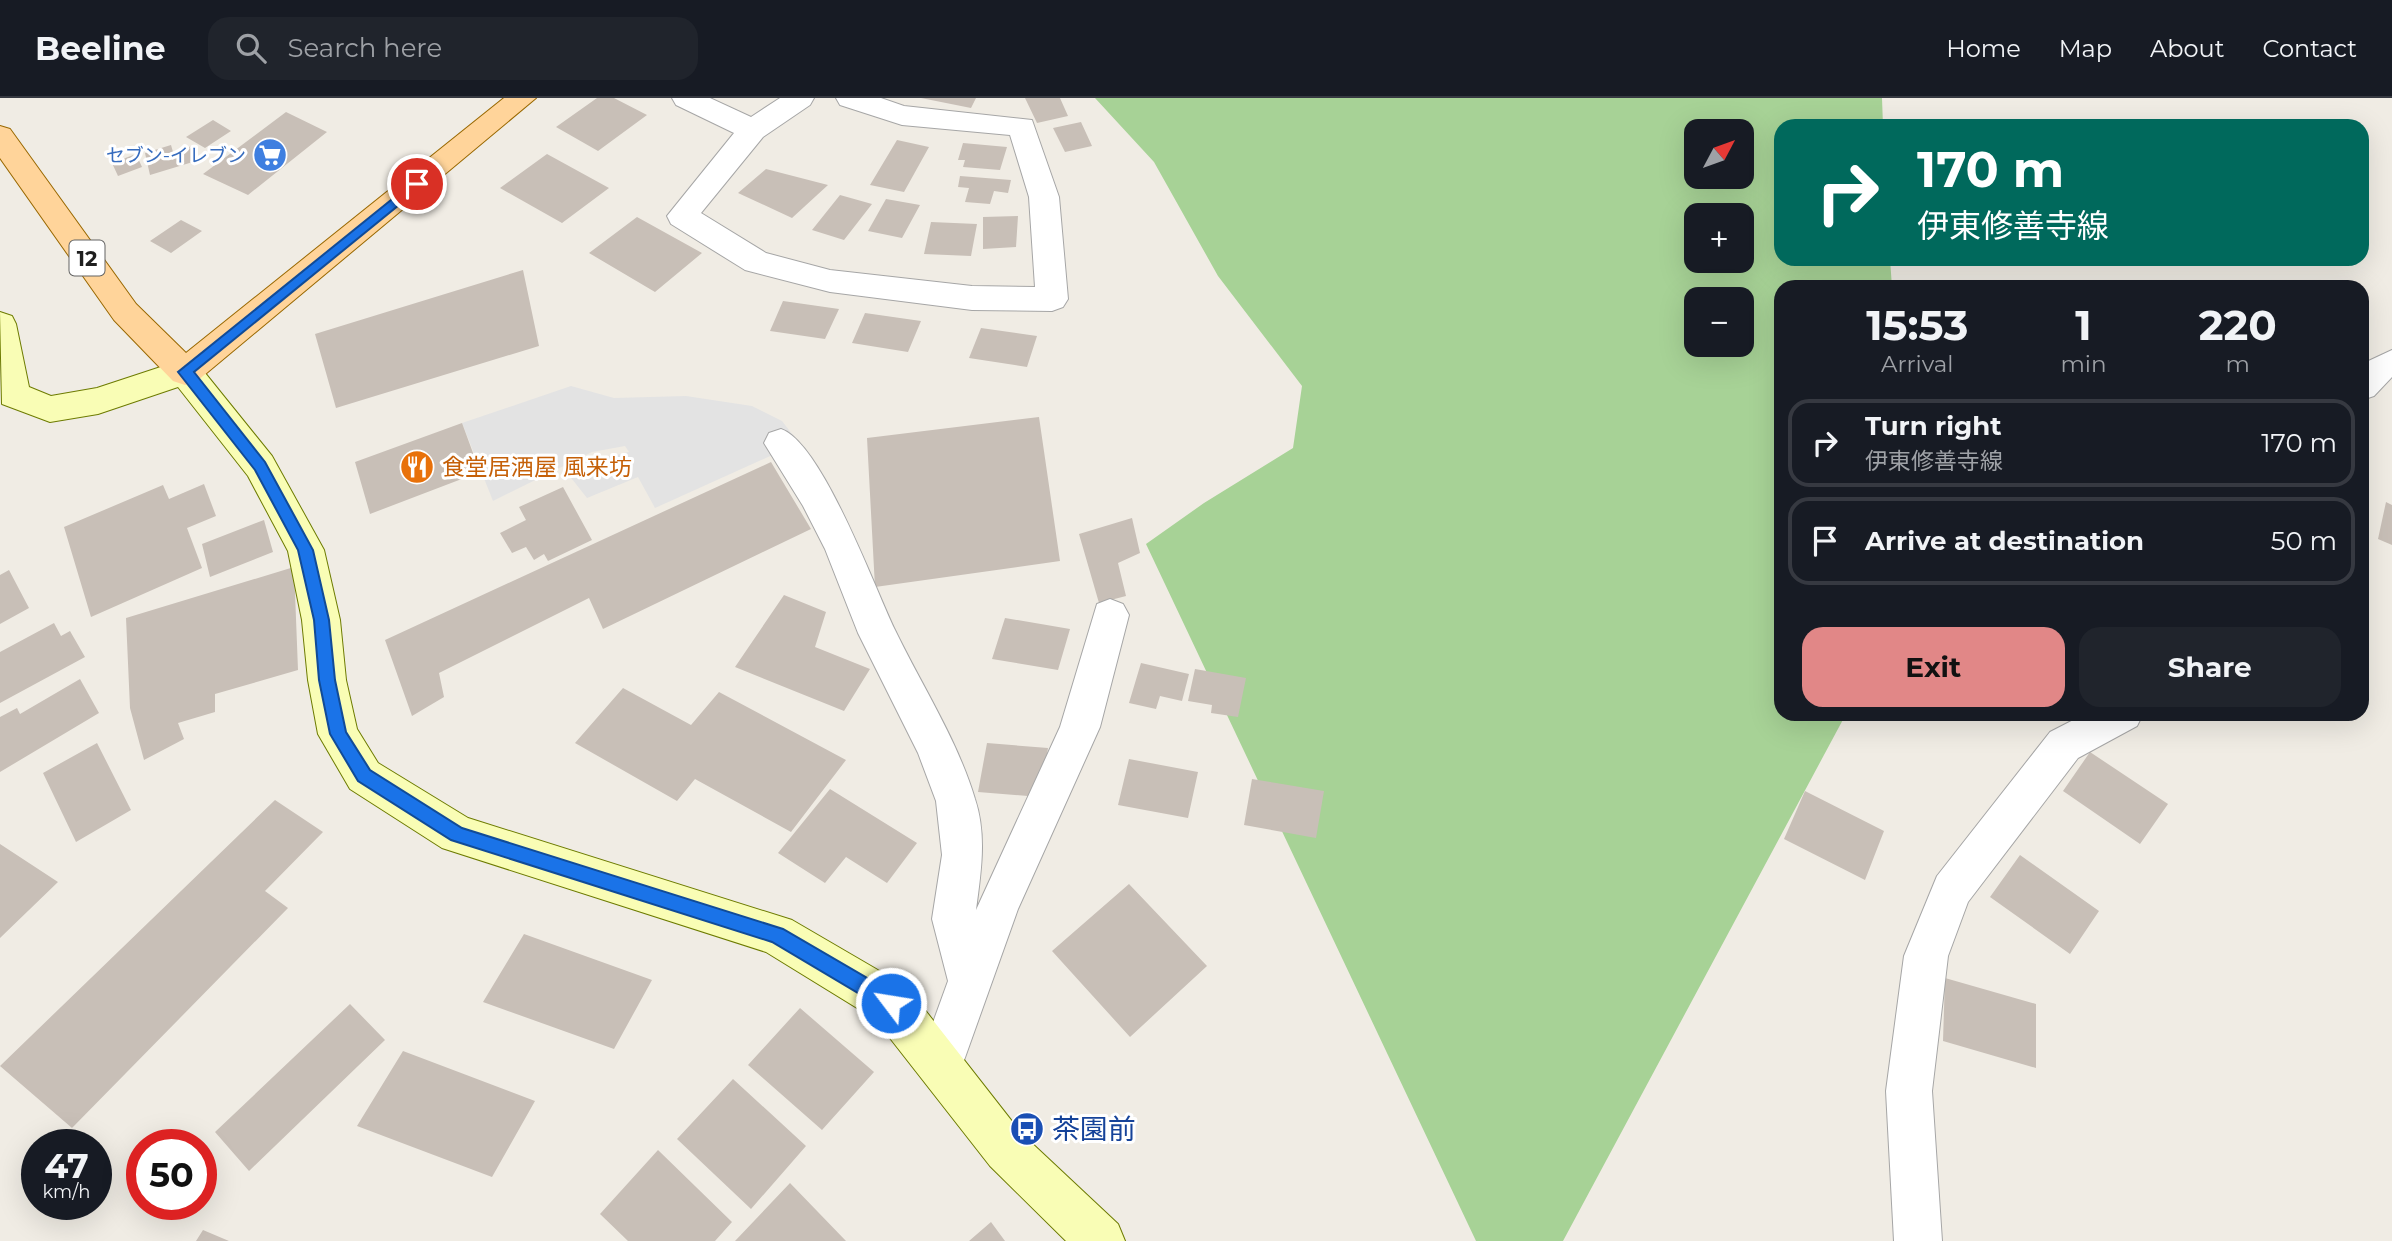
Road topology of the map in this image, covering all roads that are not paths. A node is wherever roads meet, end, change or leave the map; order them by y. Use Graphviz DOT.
graph roads {
  1 [pos="522,98"];
  2 [pos="686,98"];
  3 [pos="800,98"];
  4 [pos="850,98"];
  5 [pos="753,130"];
  6 [pos="0,136"];
  7 [pos="0,324"];
  8 [pos="2392,362"];
  9 [pos="185,372"];
  10 [pos="2369,379"];
  11 [pos="781,443"];
  12 [pos="1110,615"];
  13 [pos="2110,721"];
  14 [pos="970,981"];
  15 [pos="941,1064"];
  16 [pos="1101,1241"];
  17 [pos="1918,1241"];
  1 -- 9 [label="main road"];
  2 -- 5 [label="street"];
  3 -- 5 [label="street"];
  4 -- 5 [label="street"];
  6 -- 9 [label="main road, 12"];
  7 -- 9 [label="main road"];
  8 -- 10 [label="street"];
  9 -- 15 [label="main road"];
  11 -- 14 [label="street"];
  12 -- 14 [label="street"];
  13 -- 17 [label="street"];
  14 -- 15 [label="street"];
  15 -- 16 [label="main road"];
}
